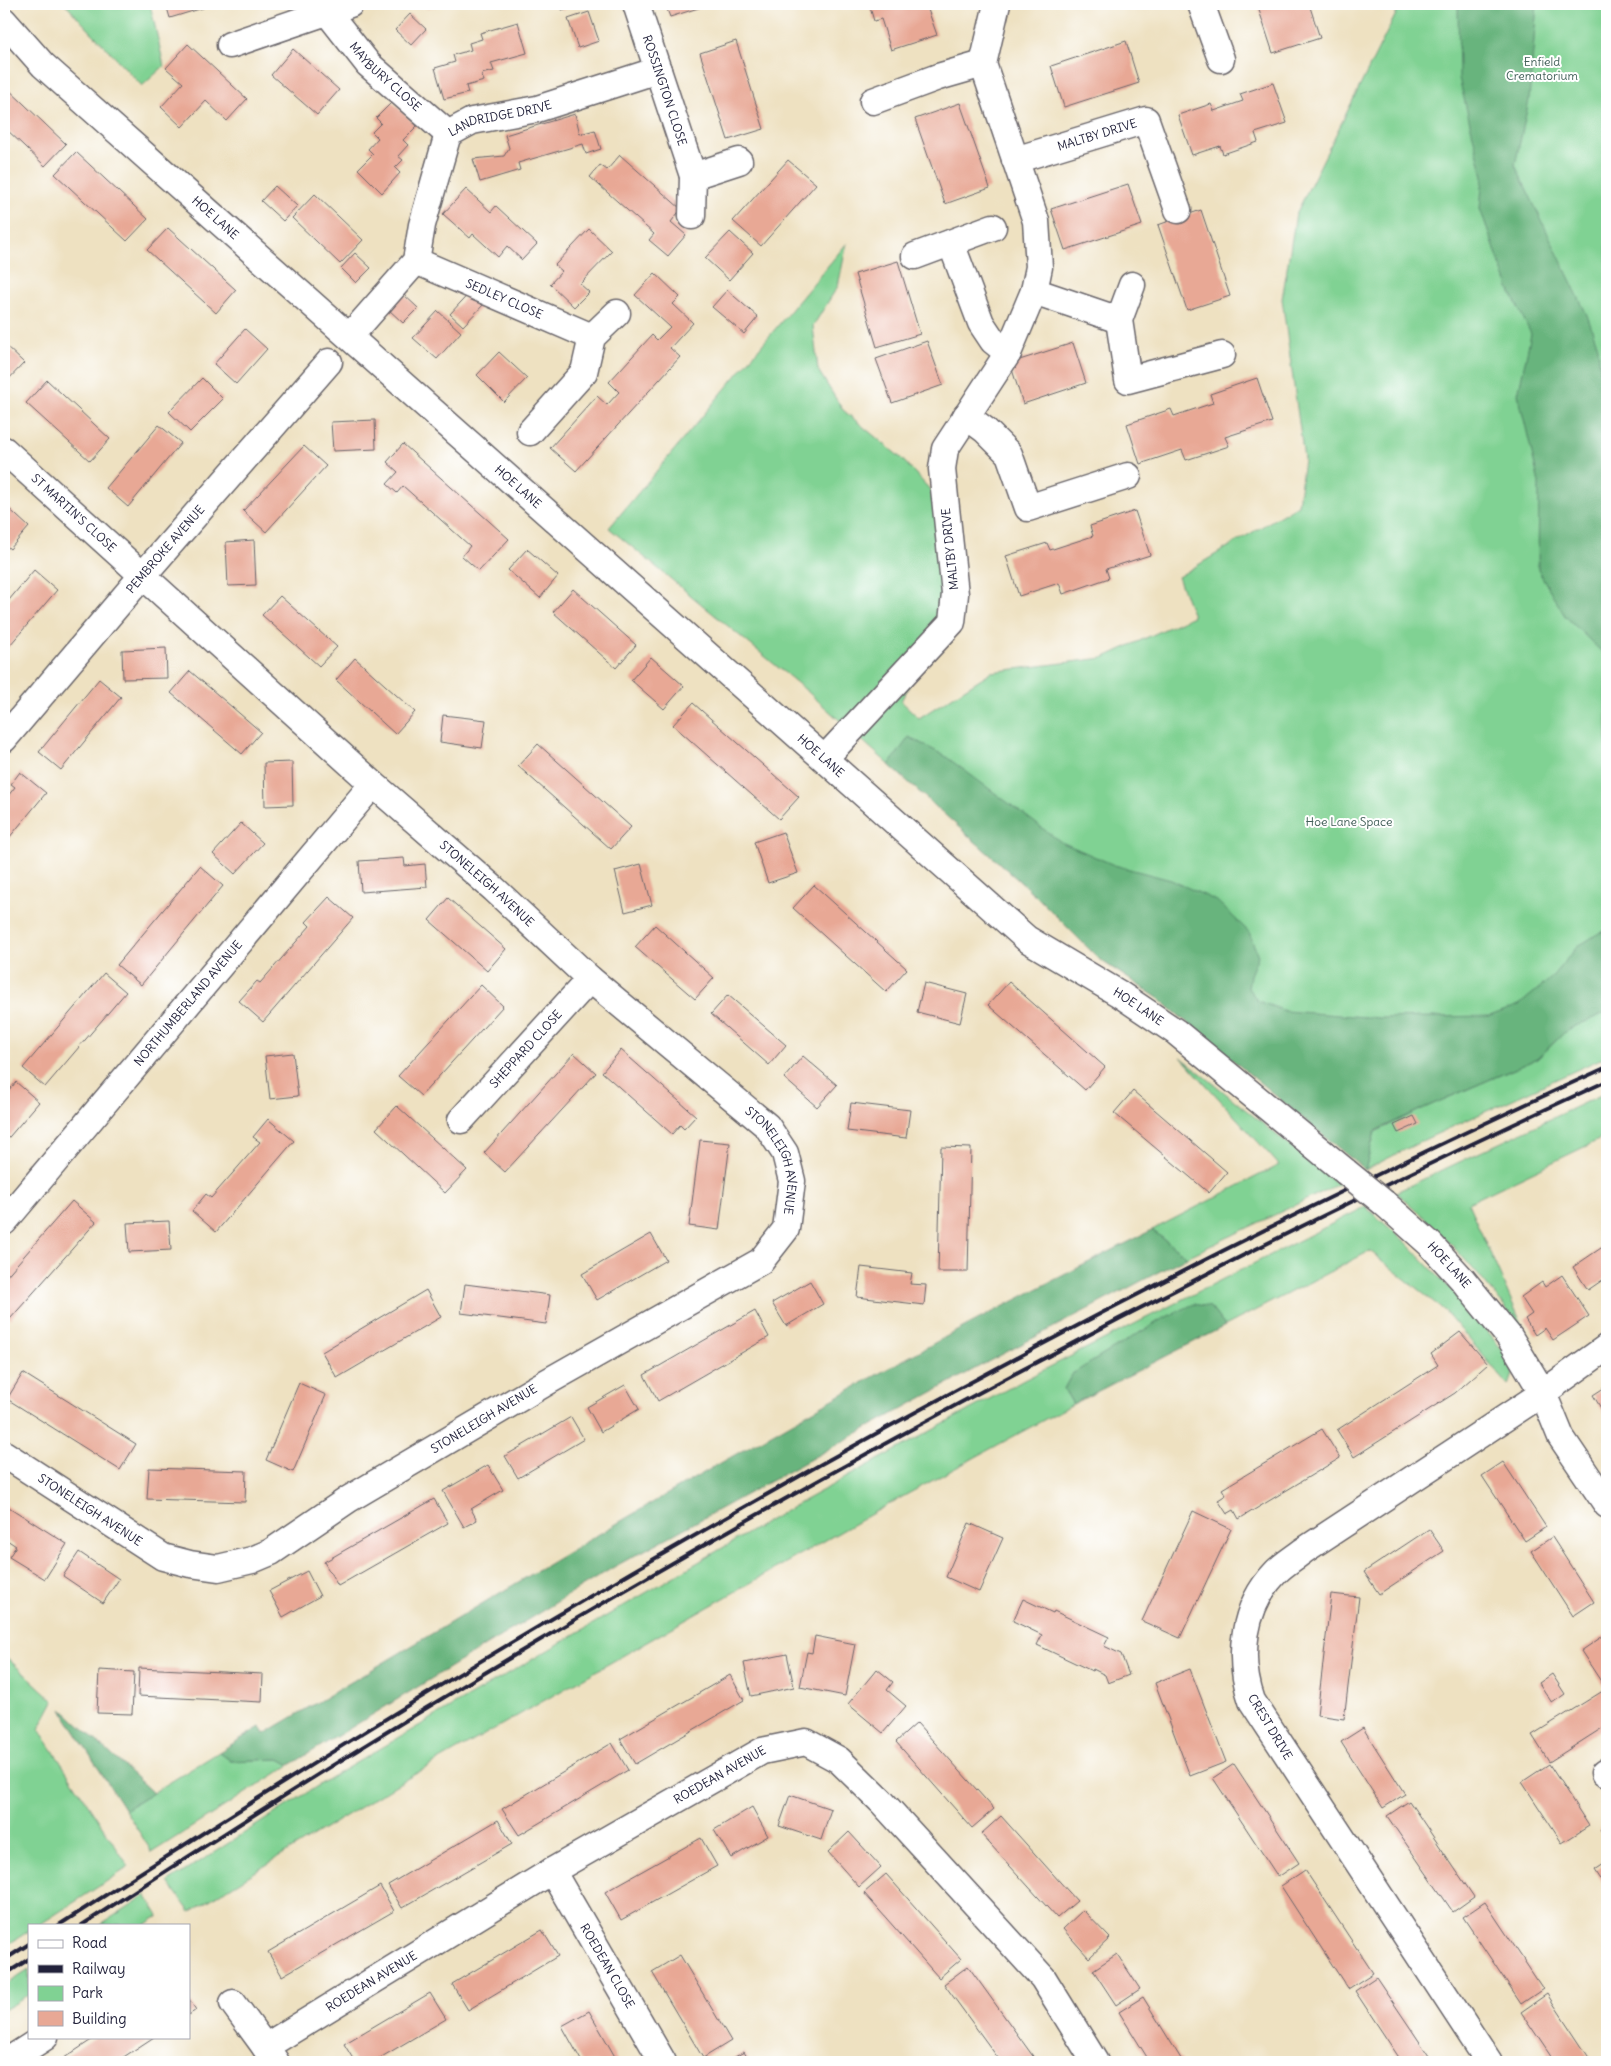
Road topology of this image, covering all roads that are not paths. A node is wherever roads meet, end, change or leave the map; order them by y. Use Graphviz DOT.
graph roads {
  1 [pos="636,4"];
  2 [pos="997,4"];
  3 [pos="1201,4"];
  4 [pos="339,8"];
  5 [pos="4,21"];
  6 [pos="230,45"];
  7 [pos="1221,59"];
  8 [pos="983,64"];
  9 [pos="658,70"];
  10 [pos="873,101"];
  11 [pos="448,134"];
  12 [pos="1015,160"];
  13 [pos="739,161"];
  14 [pos="693,176"];
  15 [pos="1178,210"];
  16 [pos="692,216"];
  17 [pos="993,227"];
  18 [pos="951,243"];
  19 [pos="915,256"];
  20 [pos="416,261"];
  21 [pos="1132,285"];
  22 [pos="1034,290"];
  23 [pos="617,313"];
  24 [pos="1119,320"];
  25 [pos="350,336"];
  26 [pos="592,337"];
  27 [pos="1008,352"];
  28 [pos="1222,355"];
  29 [pos="329,362"];
  30 [pos="966,416"];
  31 [pos="530,432"];
  32 [pos="4,450"];
  33 [pos="1128,476"];
  34 [pos="143,575"];
  35 [pos="4,739"];
  36 [pos="825,758"];
  37 [pos="373,784"];
  38 [pos="590,979"];
  39 [pos="461,1120"];
  40 [pos="4,1222"];
  41 [pos="1607,1347"];
  42 [pos="1543,1393"];
  43 [pos="4,1454"];
  44 [pos="1607,1505"];
  45 [pos="552,1871"];
  46 [pos="232,2003"];
  47 [pos="43,2038"];
  48 [pos="270,2054"];
  49 [pos="6,2062"];
  50 [pos="663,2062"];
  51 [pos="1096,2062"];
  52 [pos="1489,2062"];
  1 -- 9 [label="street, ROSSINGTON CLOSE"];
  2 -- 8 [label="street"];
  3 -- 7 [label="street"];
  4 -- 6 [label="street, MAYBURY CLOSE"];
  4 -- 11 [label="street, MAYBURY CLOSE"];
  5 -- 25 [label="street, HOE LANE"];
  8 -- 10 [label="street"];
  8 -- 12 [label="street, MALTBY DRIVE"];
  9 -- 11 [label="street, LANDRIDGE DRIVE"];
  9 -- 14 [label="street, ROSSINGTON CLOSE"];
  11 -- 20 [label="street, LANDRIDGE DRIVE"];
  12 -- 15 [label="street, MALTBY DRIVE"];
  12 -- 22 [label="street, MALTBY DRIVE"];
  13 -- 14 [label="street"];
  14 -- 16 [label="street, ROSSINGTON CLOSE"];
  17 -- 18 [label="street"];
  18 -- 19 [label="street"];
  18 -- 27 [label="street"];
  20 -- 25 [label="street"];
  20 -- 26 [label="street, SEDLEY CLOSE"];
  21 -- 24 [label="street"];
  22 -- 24 [label="street"];
  22 -- 27 [label="street, MALTBY DRIVE"];
  23 -- 26 [label="street"];
  24 -- 28 [label="street"];
  25 -- 36 [label="street, HOE LANE"];
  26 -- 31 [label="street"];
  27 -- 30 [label="street, MALTBY DRIVE"];
  29 -- 34 [label="street, PEMBROKE AVENUE"];
  30 -- 33 [label="street"];
  30 -- 36 [label="street, MALTBY DRIVE"];
  32 -- 34 [label="street, ST MARTIN'S CLOSE"];
  34 -- 35 [label="street, PEMBROKE AVENUE"];
  34 -- 37 [label="street, STONELEIGH AVENUE"];
  36 -- 42 [label="street, HOE LANE, bridge"];
  37 -- 38 [label="street, STONELEIGH AVENUE"];
  37 -- 40 [label="street, NORTHUMBERLAND AVENUE"];
  38 -- 39 [label="street, SHEPPARD CLOSE"];
  38 -- 43 [label="street, STONELEIGH AVENUE"];
  41 -- 42 [label="street, CREST DRIVE"];
  42 -- 44 [label="street, HOE LANE"];
  42 -- 52 [label="street, CREST DRIVE"];
  45 -- 48 [label="street, ROEDEAN AVENUE"];
  45 -- 50 [label="street, ROEDEAN CLOSE"];
  45 -- 51 [label="street, ROEDEAN AVENUE"];
  46 -- 48 [label="street"];
  47 -- 49 [label="street"];
}
